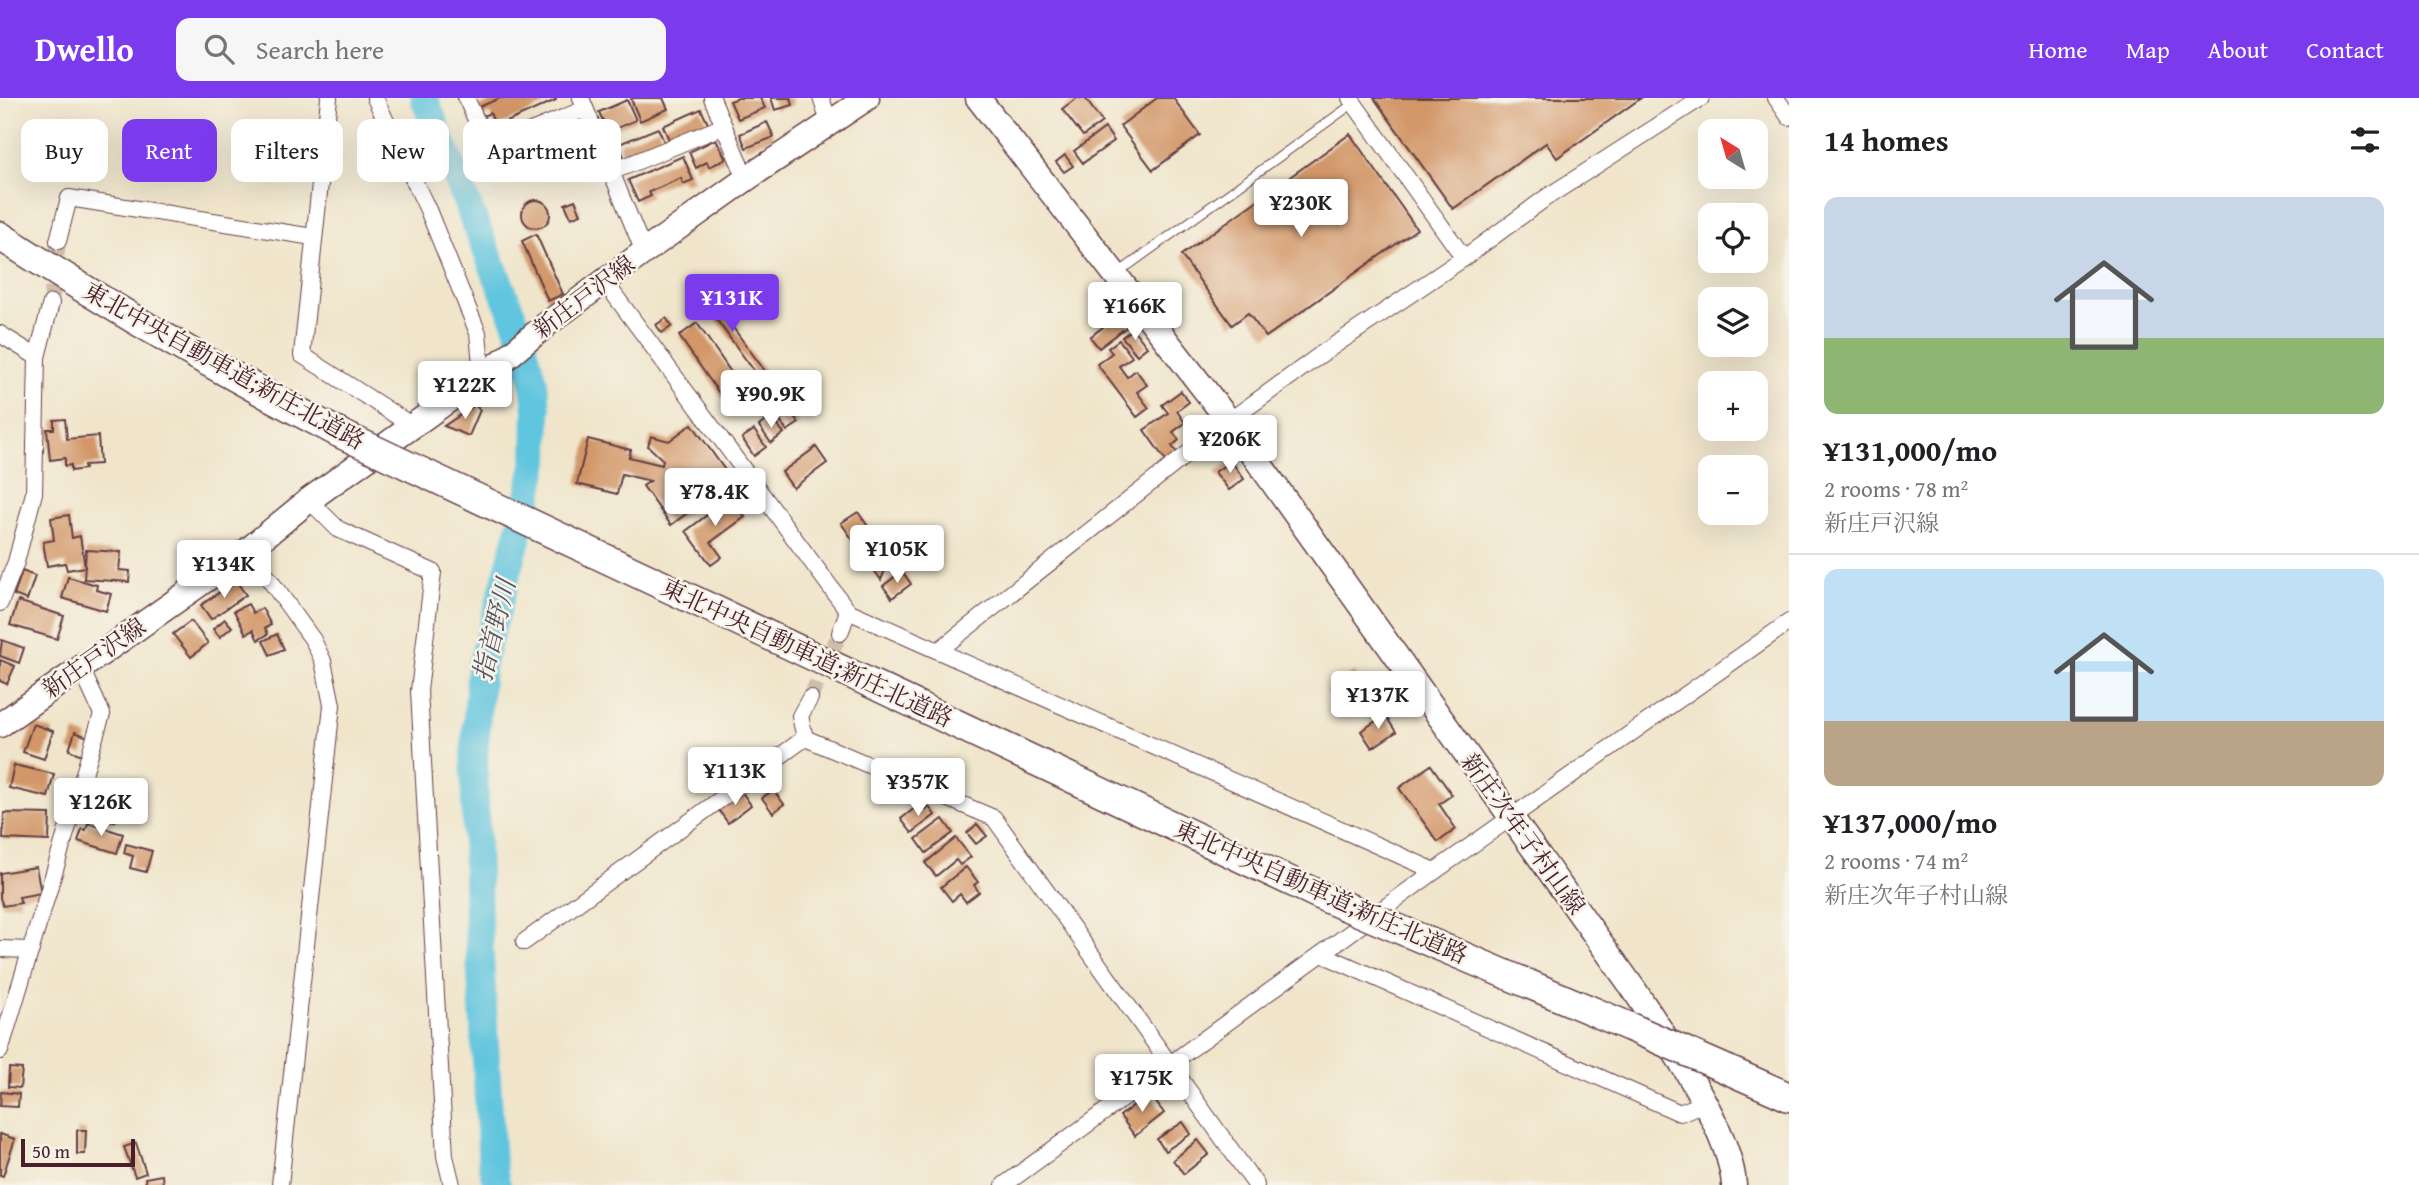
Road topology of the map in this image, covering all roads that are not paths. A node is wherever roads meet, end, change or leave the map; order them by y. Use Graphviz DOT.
graph roads {
  1 [pos="329,98"];
  2 [pos="375,98"];
  3 [pos="466,98"];
  4 [pos="712,98"];
  5 [pos="821,98"];
  6 [pos="867,98"];
  7 [pos="978,98"];
  8 [pos="1701,98"];
  9 [pos="1776,98"];
  10 [pos="1352,100"];
  11 [pos="583,103"];
  12 [pos="1789,117"];
  13 [pos="724,125"];
  14 [pos="830,125"];
  15 [pos="621,168"];
  16 [pos="746,179"];
  17 [pos="615,182"];
  18 [pos="0,236"];
  19 [pos="313,237"];
  20 [pos="58,241"];
  21 [pos="643,252"];
  22 [pos="1464,258"];
  23 [pos="1115,275"];
  24 [pos="605,282"];
  25 [pos="51,303"];
  26 [pos="0,334"];
  27 [pos="37,357"];
  28 [pos="489,371"];
  29 [pos="1229,421"];
  30 [pos="411,425"];
  31 [pos="309,500"];
  32 [pos="248,550"];
  33 [pos="0,603"];
  34 [pos="848,611"];
  35 [pos="1789,622"];
  36 [pos="839,632"];
  37 [pos="938,651"];
  38 [pos="81,668"];
  39 [pos="810,698"];
  40 [pos="0,725"];
  41 [pos="805,738"];
  42 [pos="1511,818"];
  43 [pos="1435,871"];
  44 [pos="524,942"];
  45 [pos="0,949"];
  46 [pos="31,950"];
  47 [pos="1322,954"];
  48 [pos="0,1051"];
  49 [pos="1170,1064"];
  50 [pos="1789,1097"];
  51 [pos="1704,1103"];
  52 [pos="281,1185"];
  53 [pos="452,1185"];
  54 [pos="1004,1185"];
  55 [pos="1256,1185"];
  56 [pos="1734,1185"];
  1 -- 19 [label="street"];
  2 -- 28 [label="street"];
  3 -- 11 [label="street"];
  4 -- 13 [label="street"];
  5 -- 14 [label="street"];
  6 -- 14 [label="main road, 新庄戸沢線"];
  7 -- 23 [label="main road, 新庄次年子村山線"];
  8 -- 22 [label="street"];
  9 -- 12 [label="street"];
  10 -- 22 [label="street"];
  10 -- 23 [label="lane"];
  13 -- 15 [label="street"];
  13 -- 16 [label="street"];
  14 -- 16 [label="main road, 新庄戸沢線"];
  16 -- 21 [label="main road, 新庄戸沢線"];
  17 -- 21 [label="street"];
  18 -- 50 [label="highway, 東北中央自動車道;新庄北道路, bridge"];
  19 -- 20 [label="street"];
  19 -- 30 [label="street"];
  21 -- 24 [label="main road, 新庄戸沢線"];
  22 -- 29 [label="street"];
  23 -- 29 [label="main road, 新庄次年子村山線"];
  24 -- 28 [label="main road, 新庄戸沢線"];
  24 -- 34 [label="street"];
  25 -- 27 [label="street"];
  26 -- 27 [label="street"];
  27 -- 33 [label="street"];
  28 -- 30 [label="main road, 新庄戸沢線"];
  29 -- 37 [label="street"];
  29 -- 42 [label="main road, 新庄次年子村山線"];
  30 -- 31 [label="main road, 新庄戸沢線"];
  31 -- 32 [label="main road, 新庄戸沢線"];
  31 -- 53 [label="street"];
  32 -- 38 [label="main road, 新庄戸沢線"];
  32 -- 52 [label="street"];
  34 -- 36 [label="street"];
  34 -- 37 [label="street"];
  35 -- 42 [label="street"];
  37 -- 43 [label="street"];
  38 -- 40 [label="main road, 新庄戸沢線"];
  38 -- 46 [label="street"];
  39 -- 41 [label="street"];
  41 -- 44 [label="street"];
  41 -- 49 [label="street"];
  42 -- 43 [label="street"];
  42 -- 51 [label="main road, 新庄次年子村山線"];
  43 -- 47 [label="street"];
  45 -- 46 [label="street"];
  46 -- 48 [label="street"];
  47 -- 49 [label="street"];
  47 -- 51 [label="street"];
  49 -- 54 [label="street"];
  49 -- 55 [label="street"];
  51 -- 56 [label="main road, 新庄次年子村山線"];
}
